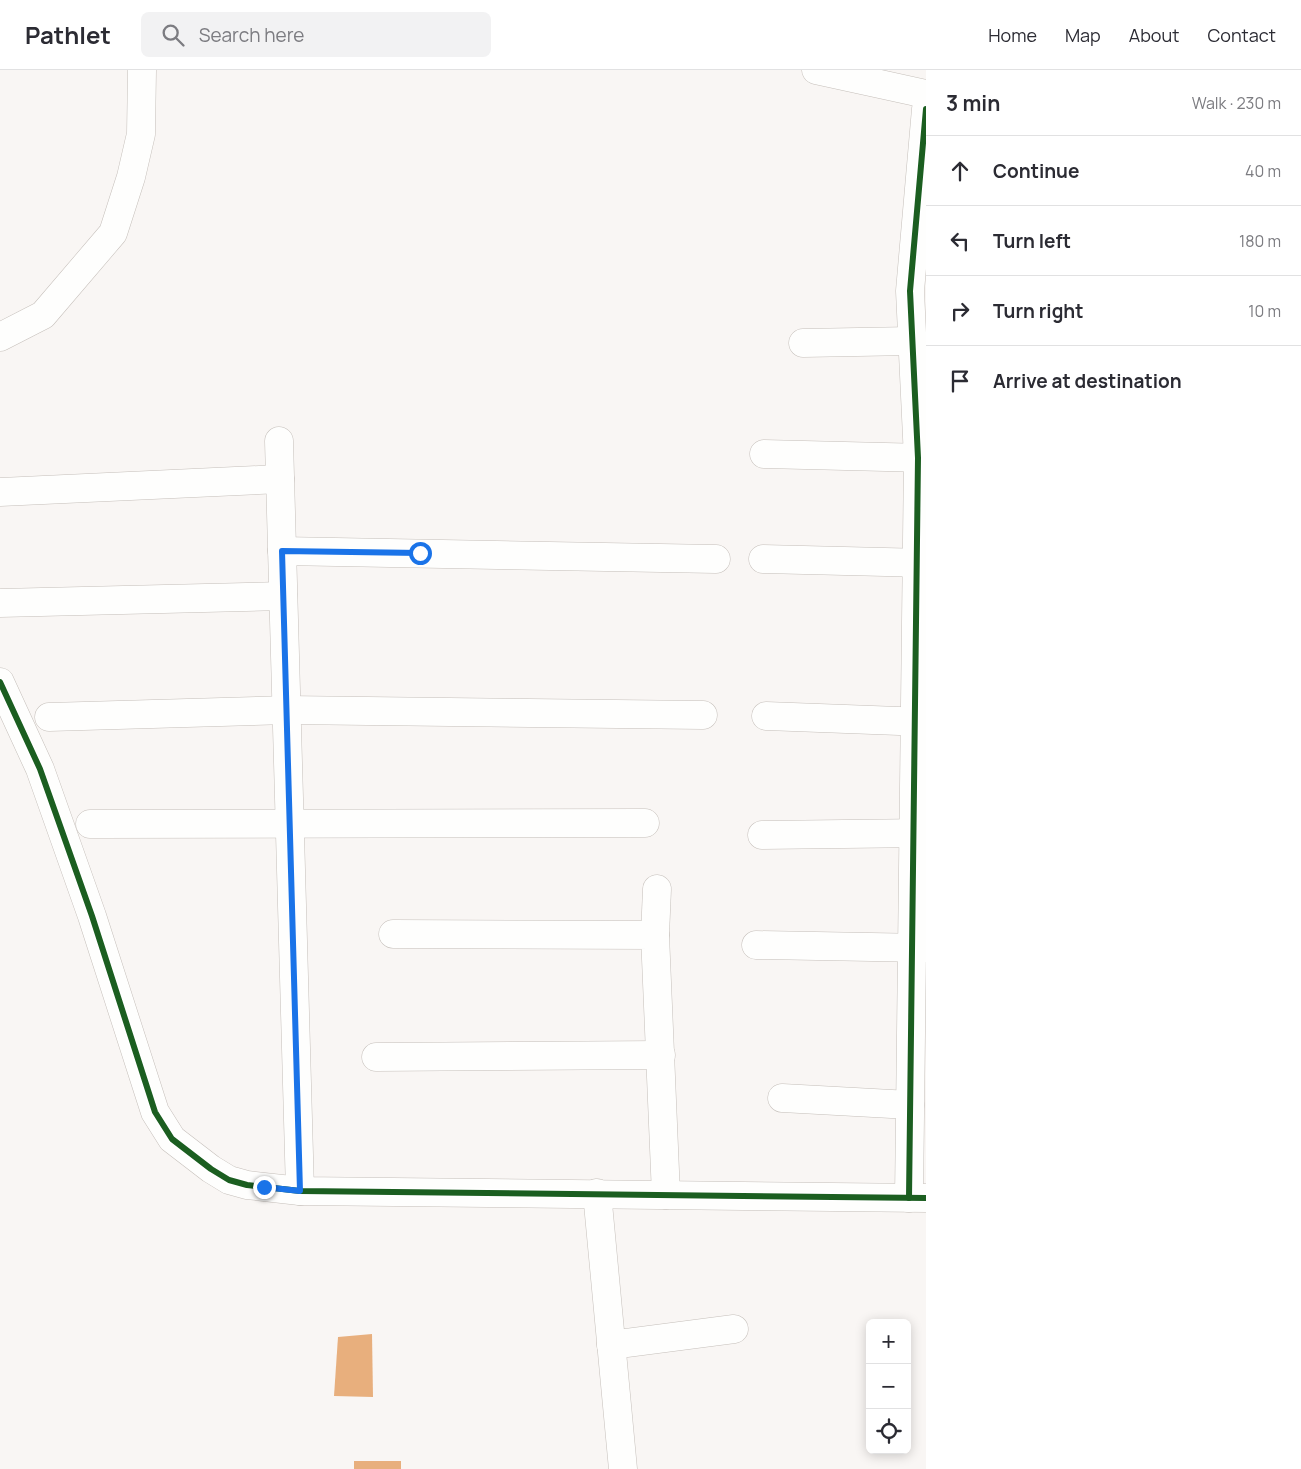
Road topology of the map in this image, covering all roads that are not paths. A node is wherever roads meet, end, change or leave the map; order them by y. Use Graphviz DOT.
graph roads {
  1 [pos="142,70"];
  2 [pos="816,70"];
  3 [pos="926,94"];
  4 [pos="926,109"];
  5 [pos="0,337"];
  6 [pos="912,341"];
  7 [pos="803,343"];
  8 [pos="279,441"];
  9 [pos="764,454"];
  10 [pos="922,458"];
  11 [pos="280,479"];
  12 [pos="0,492"];
  13 [pos="282,551"];
  14 [pos="716,559"];
  15 [pos="763,560"];
  16 [pos="921,563"];
  17 [pos="283,596"];
  18 [pos="0,603"];
  19 [pos="0,682"];
  20 [pos="287,710"];
  21 [pos="703,715"];
  22 [pos="766,716"];
  23 [pos="50,717"];
  24 [pos="920,722"];
  25 [pos="645,823"];
  26 [pos="90,824"];
  27 [pos="289,824"];
  28 [pos="920,832"];
  29 [pos="762,835"];
  30 [pos="657,889"];
  31 [pos="393,934"];
  32 [pos="655,935"];
  33 [pos="756,945"];
  34 [pos="919,948"];
  35 [pos="919,1040"];
  36 [pos="661,1055"];
  37 [pos="376,1057"];
  38 [pos="782,1098"];
  39 [pos="910,1105"];
  40 [pos="300,1191"];
  41 [pos="597,1193"];
  42 [pos="666,1195"];
  43 [pos="918,1198"];
  44 [pos="734,1329"];
  45 [pos="611,1345"];
  46 [pos="623,1469"];
  1 -- 5 [label="street"];
  2 -- 3 [label="street"];
  4 -- 6 [label="street"];
  6 -- 7 [label="street"];
  6 -- 10 [label="street"];
  8 -- 11 [label="street"];
  9 -- 10 [label="street"];
  10 -- 16 [label="street"];
  11 -- 12 [label="street"];
  11 -- 13 [label="street"];
  13 -- 14 [label="street"];
  13 -- 17 [label="street"];
  15 -- 16 [label="street"];
  16 -- 24 [label="street"];
  17 -- 18 [label="street"];
  17 -- 20 [label="street"];
  19 -- 40 [label="street"];
  20 -- 21 [label="street"];
  20 -- 23 [label="street"];
  20 -- 27 [label="street"];
  22 -- 24 [label="street"];
  24 -- 28 [label="street"];
  25 -- 27 [label="street"];
  26 -- 27 [label="street"];
  27 -- 40 [label="street"];
  28 -- 29 [label="street"];
  28 -- 34 [label="street"];
  30 -- 32 [label="street"];
  31 -- 32 [label="street"];
  32 -- 36 [label="street"];
  33 -- 34 [label="street"];
  34 -- 35 [label="street"];
  35 -- 39 [label="street"];
  36 -- 37 [label="street"];
  36 -- 42 [label="street"];
  38 -- 39 [label="street"];
  39 -- 43 [label="street"];
  40 -- 41 [label="street"];
  41 -- 42 [label="street"];
  41 -- 45 [label="street"];
  42 -- 43 [label="street"];
  44 -- 45 [label="street"];
  45 -- 46 [label="street"];
}
